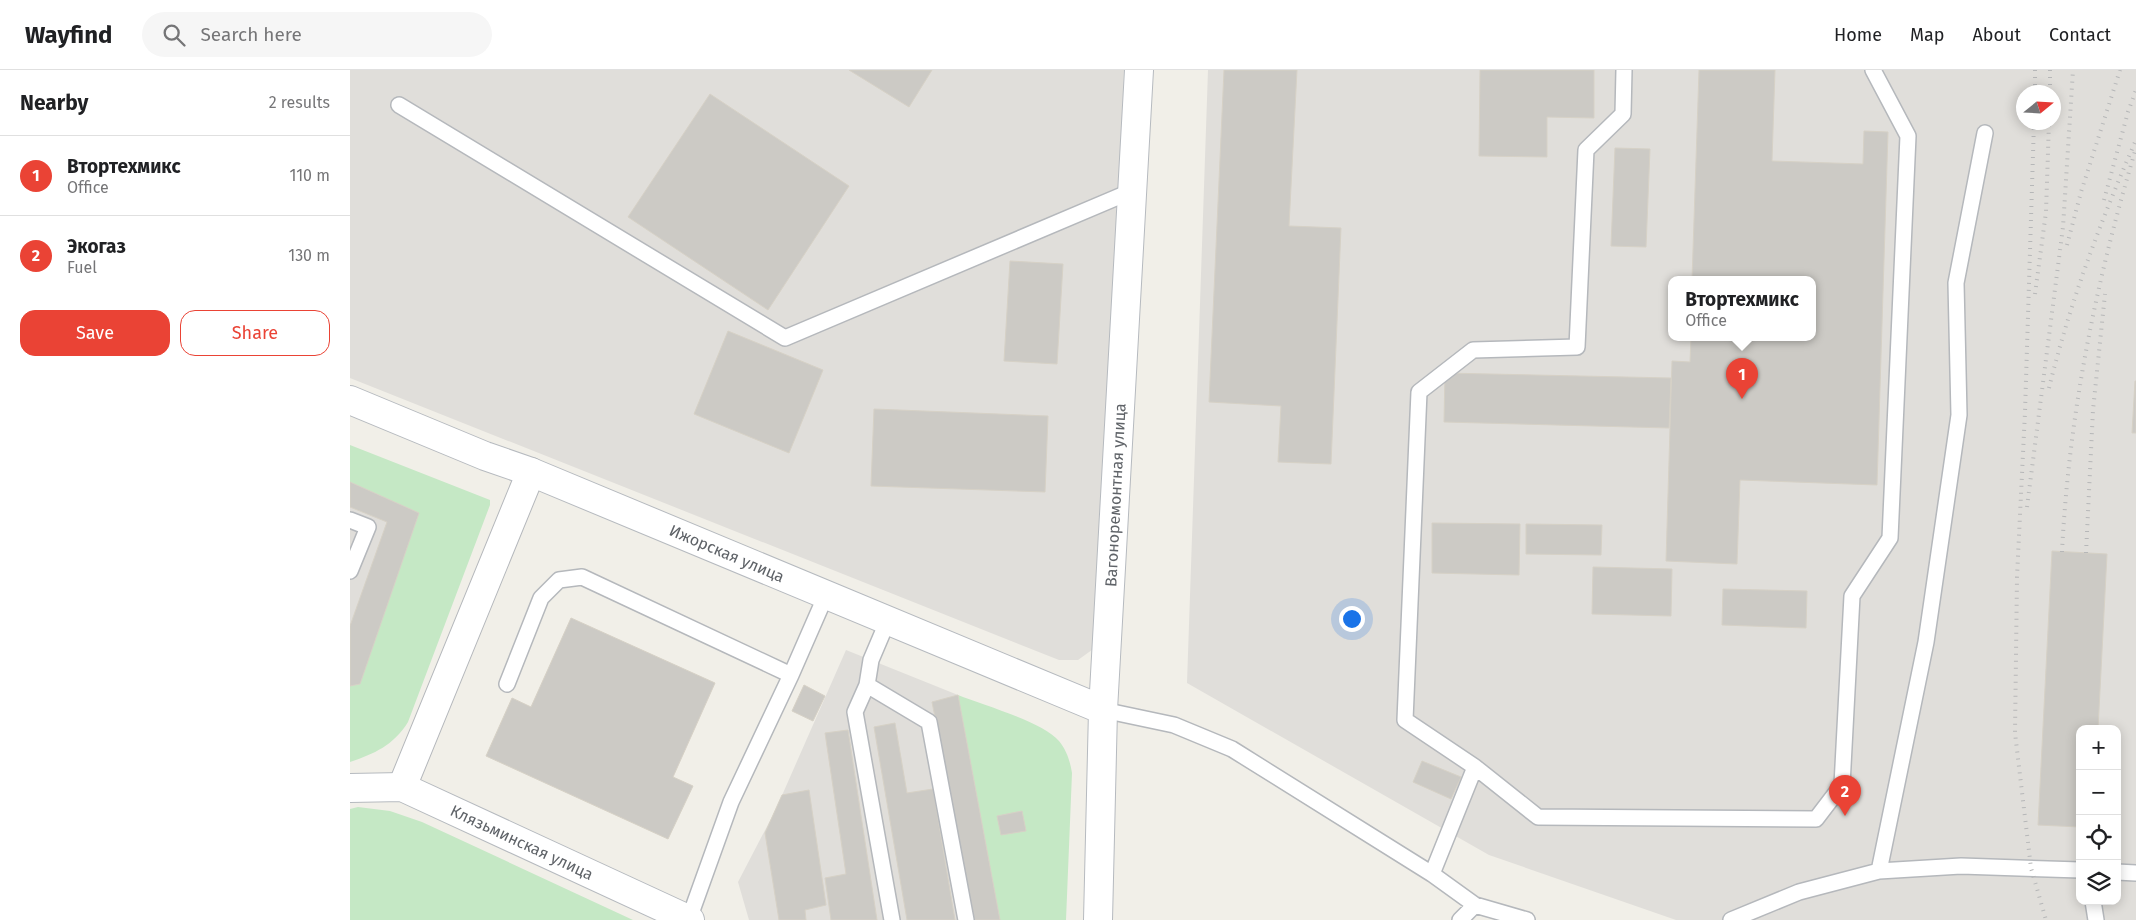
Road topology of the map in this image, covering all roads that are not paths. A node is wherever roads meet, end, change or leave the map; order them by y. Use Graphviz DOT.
graph roads {
  1 [pos="1139,70"];
  2 [pos="1624,70"];
  3 [pos="1873,70"];
  4 [pos="400,105"];
  5 [pos="1985,133"];
  6 [pos="1132,191"];
  7 [pos="350,400"];
  8 [pos="532,472"];
  9 [pos="350,520"];
  10 [pos="350,572"];
  11 [pos="826,594"];
  12 [pos="888,620"];
  13 [pos="791,675"];
  14 [pos="506,684"];
  15 [pos="868,685"];
  16 [pos="1103,710"];
  17 [pos="1475,767"];
  18 [pos="402,787"];
  19 [pos="350,788"];
  20 [pos="2076,870"];
  21 [pos="1879,871"];
  22 [pos="2121,872"];
  23 [pos="2136,873"];
  24 [pos="1432,874"];
  25 [pos="1475,905"];
  26 [pos="2094,905"];
  27 [pos="690,920"];
  28 [pos="892,920"];
  29 [pos="966,920"];
  30 [pos="1098,920"];
  31 [pos="1460,920"];
  32 [pos="1527,920"];
  33 [pos="1731,920"];
  34 [pos="2096,920"];
  1 -- 6 [label="street, Вагоноремонтная улица"];
  2 -- 17 [label="lane"];
  3 -- 17 [label="lane"];
  4 -- 6 [label="lane"];
  5 -- 21 [label="lane"];
  6 -- 16 [label="street, Вагоноремонтная улица"];
  7 -- 8 [label="street, Ижорская улица"];
  8 -- 11 [label="street, Ижорская улица"];
  8 -- 18 [label="street"];
  9 -- 10 [label="lane"];
  11 -- 12 [label="street, Ижорская улица"];
  11 -- 13 [label="lane"];
  12 -- 15 [label="lane"];
  12 -- 16 [label="street, Ижорская улица"];
  13 -- 14 [label="lane"];
  13 -- 27 [label="lane"];
  15 -- 28 [label="lane"];
  15 -- 29 [label="lane"];
  16 -- 24 [label="lane"];
  16 -- 30 [label="street, Вагоноремонтная улица"];
  17 -- 24 [label="lane"];
  18 -- 19 [label="street, Клязьминская улица"];
  18 -- 27 [label="street, Клязьминская улица"];
  20 -- 21 [label="lane"];
  21 -- 33 [label="lane"];
  22 -- 23 [label="lane"];
  24 -- 25 [label="lane"];
  25 -- 31 [label="lane"];
  25 -- 32 [label="lane"];
  26 -- 34 [label="lane"];
}
